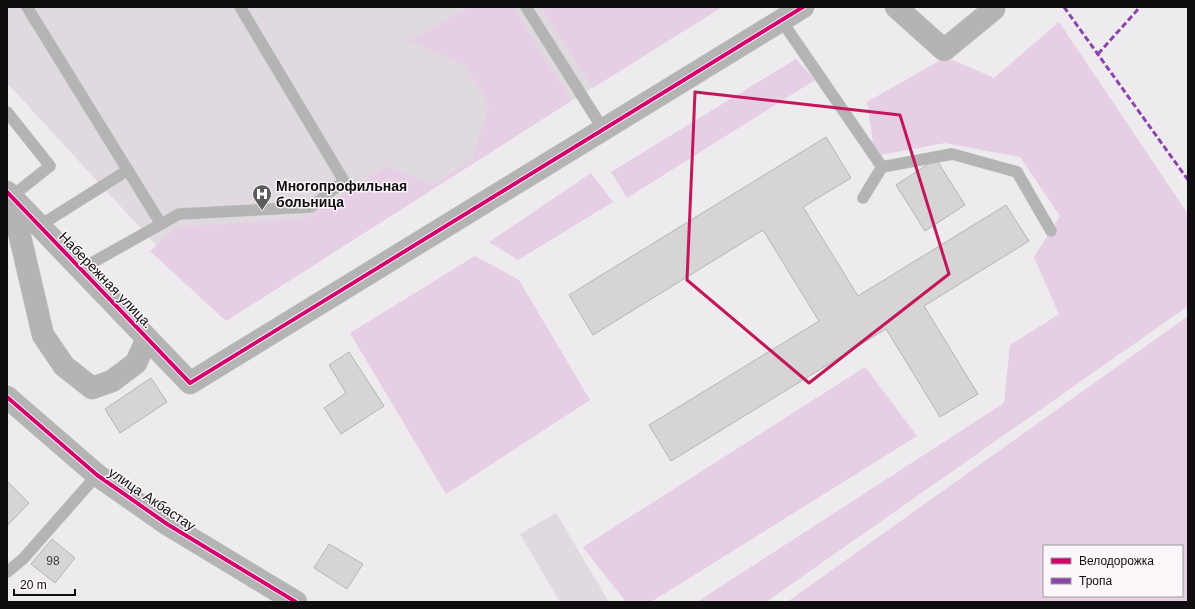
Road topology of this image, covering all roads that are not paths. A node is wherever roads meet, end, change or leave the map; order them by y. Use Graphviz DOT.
graph roads {
  1 [pos="27,7"];
  2 [pos="240,7"];
  3 [pos="526,7"];
  4 [pos="802,7"];
  5 [pos="896,7"];
  6 [pos="992,7"];
  7 [pos="782,20"];
  8 [pos="7,112"];
  9 [pos="604,129"];
  10 [pos="882,167"];
  11 [pos="128,170"];
  12 [pos="9,194"];
  13 [pos="863,198"];
  14 [pos="161,224"];
  15 [pos="39,226"];
  16 [pos="1051,231"];
  17 [pos="80,270"];
  18 [pos="147,339"];
  19 [pos="7,397"];
  20 [pos="97,475"];
  21 [pos="7,572"];
  22 [pos="296,602"];
  1 -- 11 [label="lane"];
  2 -- 14 [label="lane"];
  3 -- 9 [label="lane"];
  4 -- 7 [label="street"];
  5 -- 6 [label="street"];
  7 -- 9 [label="street"];
  7 -- 10 [label="lane"];
  8 -- 12 [label="lane"];
  9 -- 18 [label="street, Набережная улица."];
  10 -- 13 [label="lane"];
  10 -- 16 [label="lane"];
  11 -- 14 [label="lane"];
  11 -- 15 [label="lane"];
  12 -- 15 [label="street, Набережная улица."];
  12 -- 18 [label="street"];
  14 -- 17 [label="lane"];
  15 -- 17 [label="street, Набережная улица."];
  17 -- 18 [label="street, Набережная улица."];
  19 -- 20 [label="street, улица Акбастау"];
  20 -- 21 [label="lane"];
  20 -- 22 [label="street, улица Акбастау"];
}
